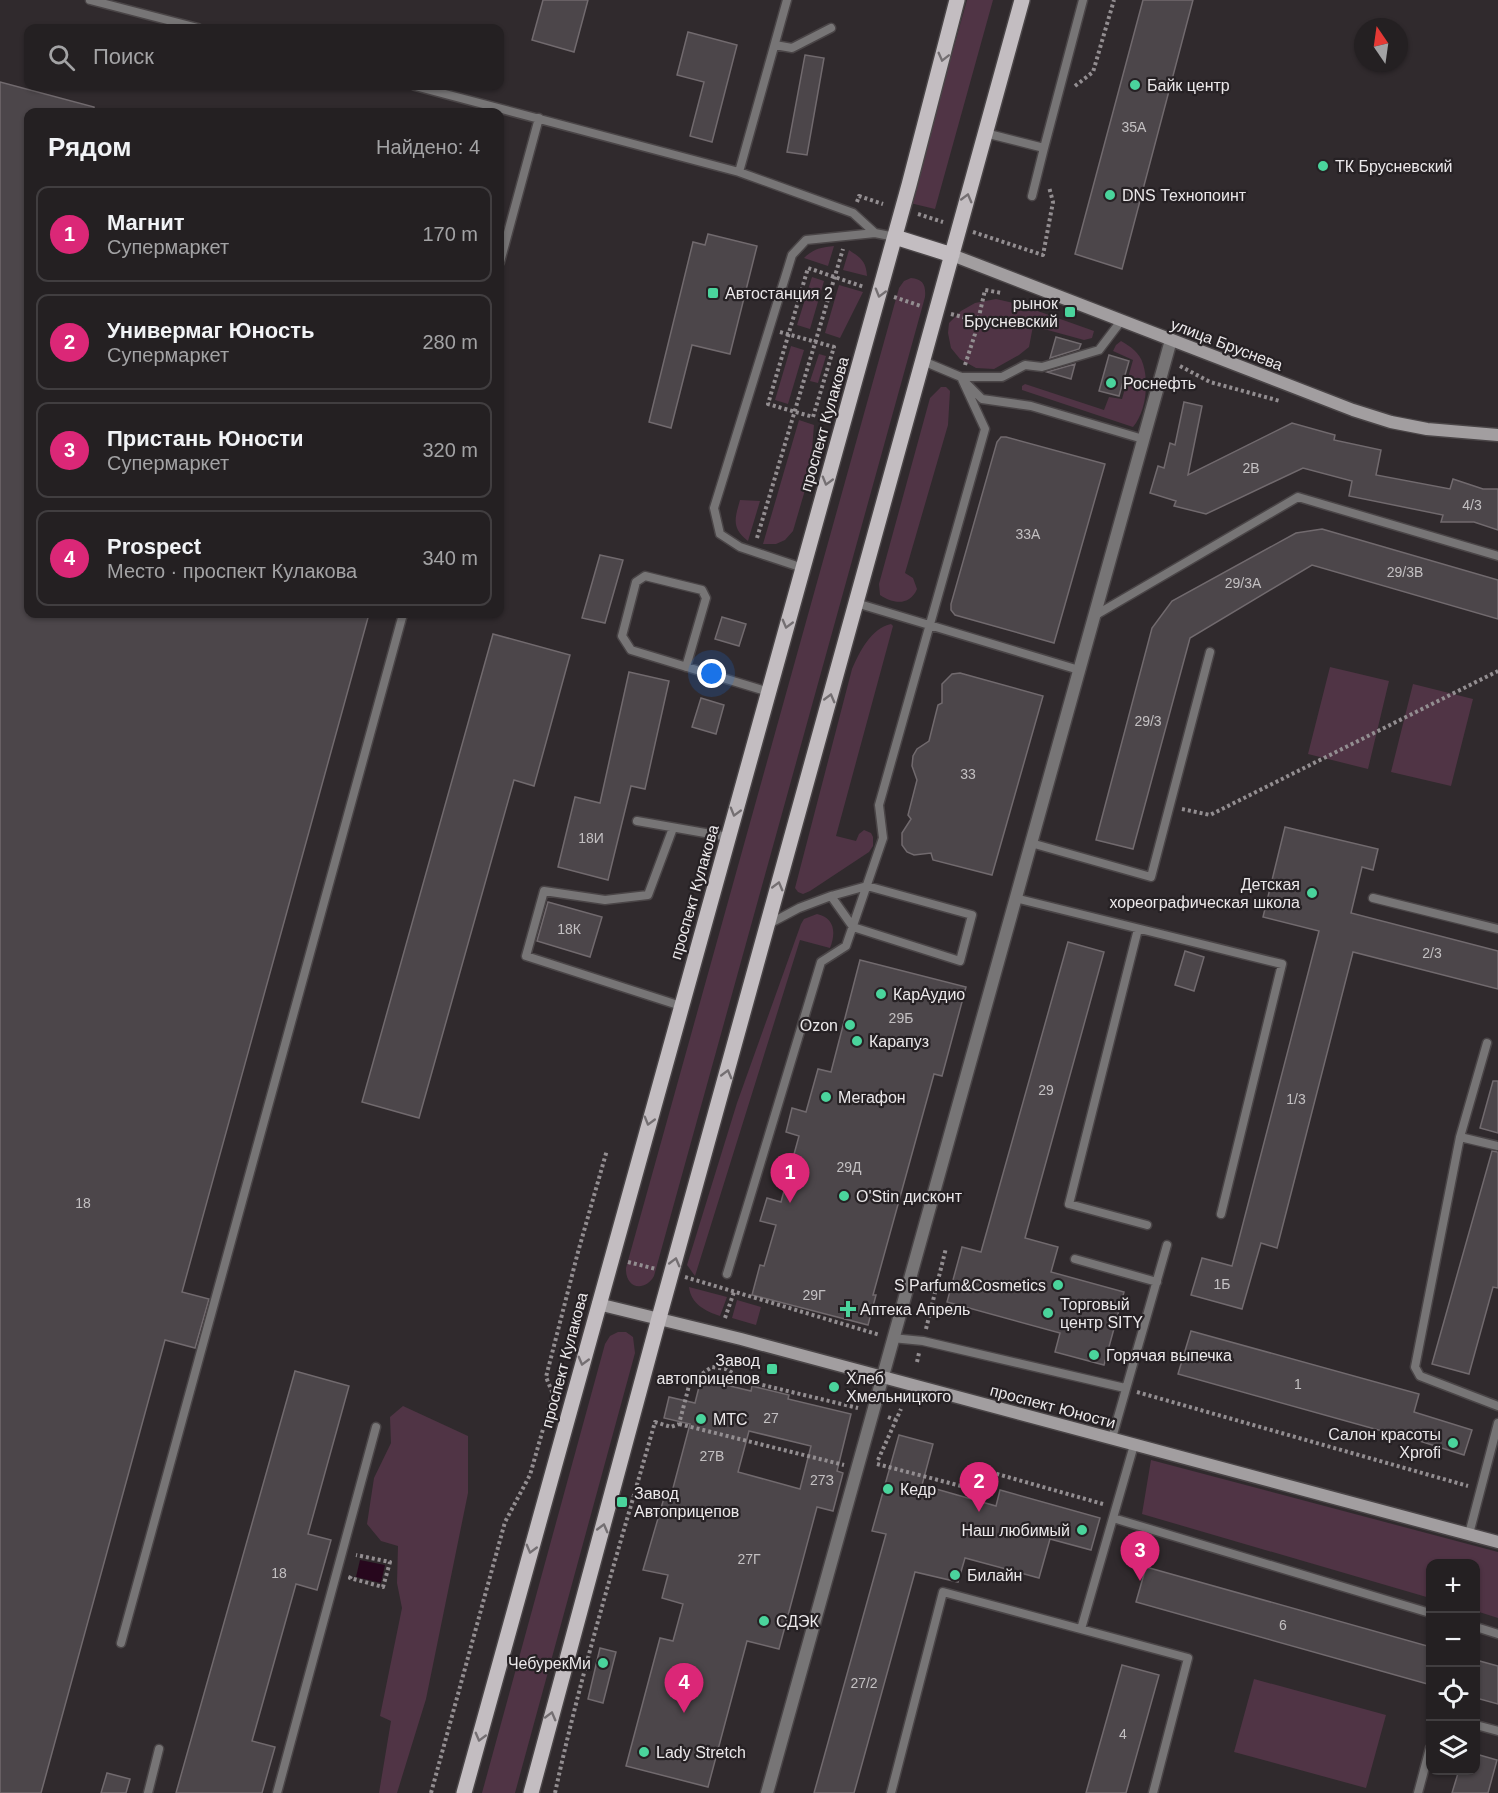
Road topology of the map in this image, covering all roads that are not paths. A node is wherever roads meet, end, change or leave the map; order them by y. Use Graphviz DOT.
graph roads {
  1 [pos="90,0"];
  2 [pos="787,0"];
  3 [pos="957,0"];
  4 [pos="1022,0"];
  5 [pos="1083,0"];
  6 [pos="183,24"];
  7 [pos="831,28"];
  8 [pos="775,45"];
  9 [pos="430,90"];
  10 [pos="500,108"];
  11 [pos="504,109"];
  12 [pos="539,118"];
  13 [pos="985,133"];
  14 [pos="1044,148"];
  15 [pos="739,172"];
  16 [pos="1032,196"];
  17 [pos="875,232"];
  18 [pos="895,237"];
  19 [pos="504,247"];
  20 [pos="952,255"];
  21 [pos="1121,321"];
  22 [pos="1171,340"];
  23 [pos="923,361"];
  24 [pos="961,377"];
  25 [pos="1498,435"];
  26 [pos="1143,439"];
  27 [pos="1498,556"];
  28 [pos="803,568"];
  29 [pos="856,603"];
  30 [pos="1094,616"];
  31 [pos="402,618"];
  32 [pos="930,625"];
  33 [pos="1210,652"];
  34 [pos="686,667"];
  35 [pos="1079,670"];
  36 [pos="768,693"];
  37 [pos="637,821"];
  38 [pos="673,828"];
  39 [pos="728,837"];
  40 [pos="1031,843"];
  41 [pos="867,886"];
  42 [pos="831,896"];
  43 [pos="1015,898"];
  44 [pos="1373,898"];
  45 [pos="768,925"];
  46 [pos="853,927"];
  47 [pos="1137,929"];
  48 [pos="1498,929"];
  49 [pos="681,1006"];
  50 [pos="1487,1043"];
  51 [pos="1460,1137"];
  52 [pos="1498,1146"];
  53 [pos="1221,1214"];
  54 [pos="1147,1225"];
  55 [pos="1167,1245"];
  56 [pos="1075,1259"];
  57 [pos="727,1274"];
  58 [pos="1157,1282"];
  59 [pos="598,1304"];
  60 [pos="659,1318"];
  61 [pos="892,1338"];
  62 [pos="882,1377"];
  63 [pos="1125,1389"];
  64 [pos="1498,1406"];
  65 [pos="1498,1424"];
  66 [pos="376,1427"];
  67 [pos="1112,1438"];
  68 [pos="1134,1445"];
  69 [pos="1113,1518"];
  70 [pos="1469,1534"];
  71 [pos="1498,1542"];
  72 [pos="1426,1612"];
  73 [pos="1480,1628"];
  74 [pos="1080,1629"];
  75 [pos="1498,1634"];
  76 [pos="121,1643"];
  77 [pos="1480,1726"];
  78 [pos="1498,1731"];
  79 [pos="159,1749"];
  80 [pos="1426,1765"];
  81 [pos="148,1793"];
  82 [pos="277,1793"];
  83 [pos="464,1793"];
  84 [pos="531,1793"];
  85 [pos="767,1793"];
  86 [pos="891,1793"];
  87 [pos="1153,1793"];
  88 [pos="1418,1793"];
  1 -- 6 [label="lane"];
  2 -- 8 [label="lane"];
  3 -- 18 [label="main road, проспект Кулакова, one-way"];
  4 -- 13 [label="main road"];
  5 -- 14 [label="lane"];
  7 -- 8 [label="lane"];
  8 -- 15 [label="lane"];
  9 -- 10 [label="lane"];
  11 -- 12 [label="lane"];
  12 -- 15 [label="lane"];
  12 -- 19 [label="lane"];
  13 -- 14 [label="lane"];
  20 -- 13 [label="main road, one-way"];
  14 -- 16 [label="lane"];
  15 -- 17 [label="lane"];
  17 -- 18 [label="lane"];
  17 -- 28 [label="lane"];
  18 -- 20 [label="main road"];
  18 -- 28 [label="main road, проспект Кулакова, one-way"];
  20 -- 21 [label="main road, улица Бруснева"];
  20 -- 23 [label="main road"];
  21 -- 22 [label="main road, улица Бруснева"];
  21 -- 24 [label="lane"];
  22 -- 25 [label="main road, улица Бруснева"];
  22 -- 26 [label="street"];
  23 -- 24 [label="lane"];
  23 -- 29 [label="main road"];
  24 -- 26 [label="lane"];
  24 -- 32 [label="lane"];
  26 -- 30 [label="street"];
  27 -- 30 [label="lane"];
  28 -- 36 [label="main road, проспект Кулакова, one-way"];
  29 -- 32 [label="lane"];
  45 -- 29 [label="main road, one-way"];
  30 -- 35 [label="street"];
  31 -- 76 [label="lane"];
  32 -- 35 [label="lane"];
  32 -- 41 [label="lane"];
  33 -- 40 [label="lane"];
  34 -- 34 [label="lane"];
  34 -- 36 [label="lane"];
  35 -- 40 [label="street"];
  36 -- 39 [label="main road, проспект Кулакова, one-way"];
  37 -- 38 [label="lane"];
  38 -- 39 [label="lane"];
  38 -- 49 [label="lane"];
  39 -- 49 [label="main road, проспект Кулакова"];
  40 -- 43 [label="street"];
  41 -- 42 [label="lane"];
  41 -- 46 [label="lane"];
  41 -- 46 [label="lane"];
  42 -- 45 [label="lane"];
  42 -- 46 [label="lane"];
  43 -- 47 [label="lane"];
  43 -- 61 [label="street"];
  44 -- 48 [label="lane"];
  60 -- 45 [label="main road, one-way"];
  46 -- 57 [label="lane"];
  47 -- 53 [label="lane"];
  47 -- 54 [label="lane"];
  49 -- 59 [label="main road, проспект Кулакова, one-way"];
  50 -- 51 [label="lane"];
  51 -- 52 [label="lane"];
  51 -- 64 [label="lane"];
  55 -- 58 [label="lane"];
  56 -- 58 [label="lane"];
  58 -- 63 [label="lane"];
  59 -- 60 [label="main road, проспект Юности"];
  59 -- 83 [label="main road, проспект Кулакова, one-way"];
  60 -- 62 [label="main road, проспект Юности"];
  84 -- 60 [label="main road, one-way"];
  61 -- 62 [label="street"];
  61 -- 63 [label="lane"];
  62 -- 67 [label="main road, проспект Юности"];
  62 -- 85 [label="street"];
  63 -- 67 [label="lane"];
  65 -- 70 [label="lane"];
  66 -- 82 [label="lane"];
  67 -- 68 [label="main road, проспект Юности"];
  68 -- 69 [label="lane"];
  68 -- 70 [label="main road, проспект Юности"];
  69 -- 72 [label="lane"];
  69 -- 74 [label="lane"];
  70 -- 71 [label="main road, проспект Юности"];
  73 -- 75 [label="lane"];
  74 -- 86 [label="lane"];
  74 -- 87 [label="lane"];
  77 -- 78 [label="lane"];
  79 -- 81 [label="lane"];
  80 -- 88 [label="lane"];
}
